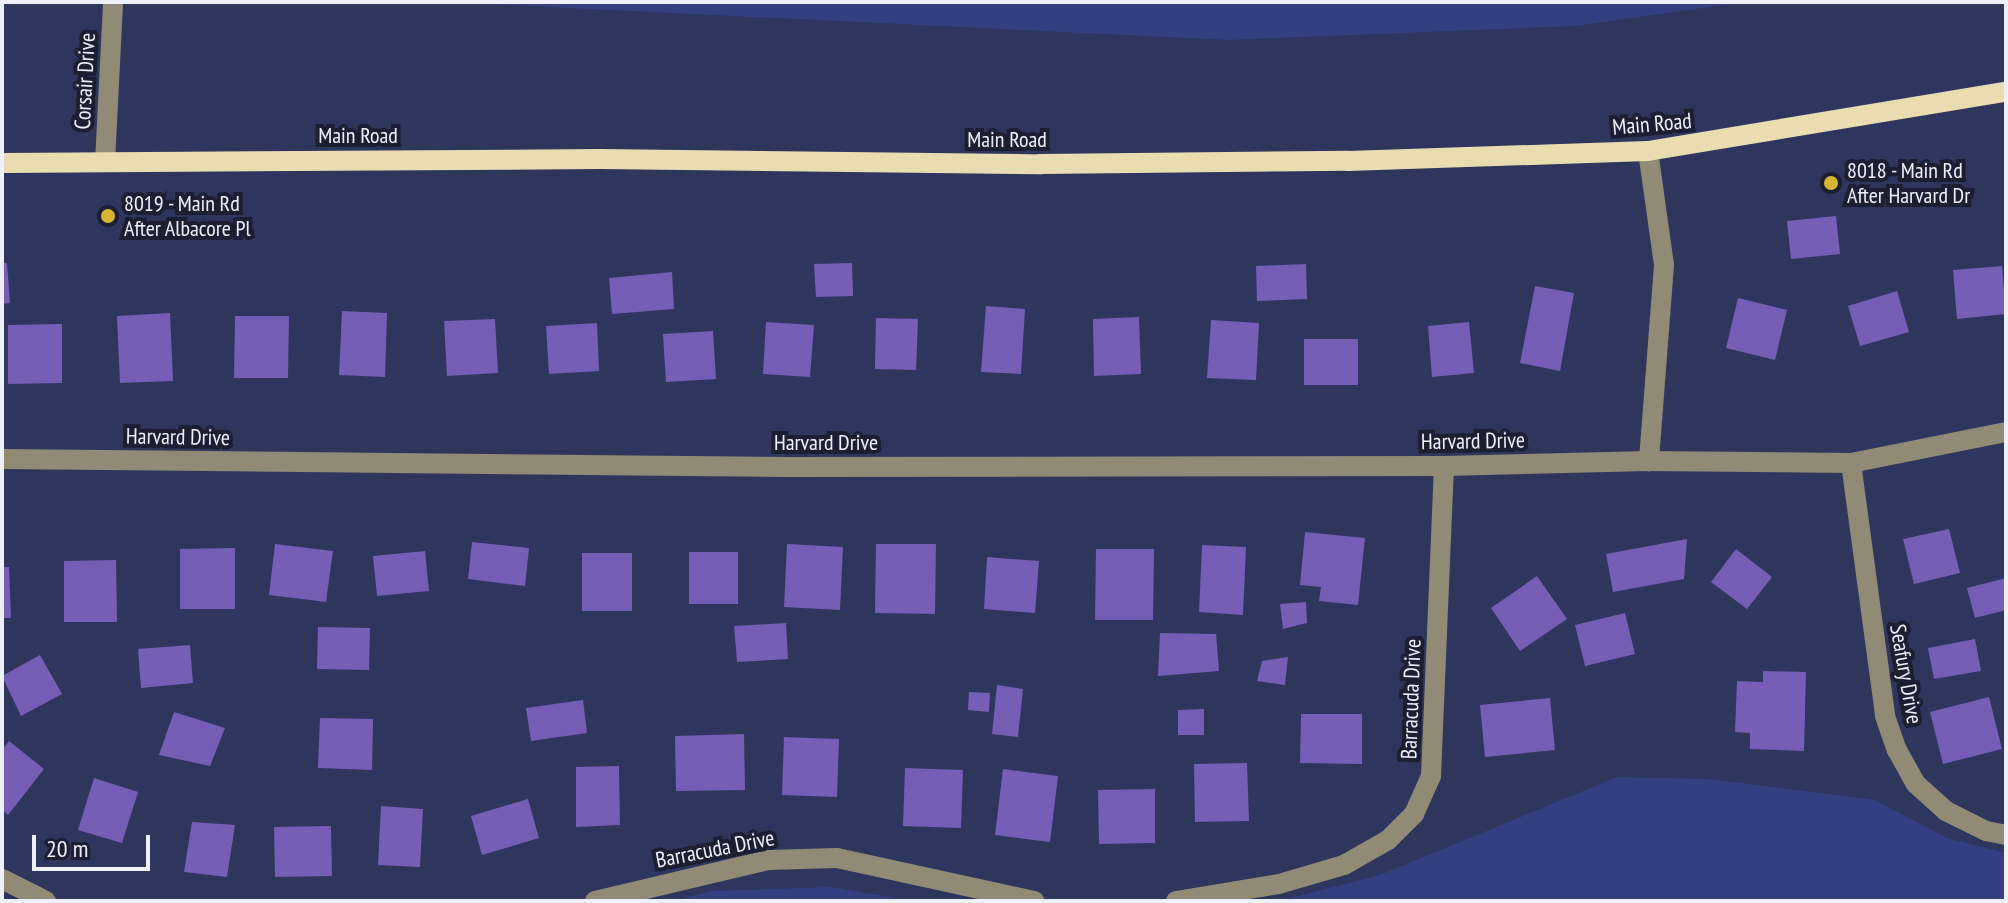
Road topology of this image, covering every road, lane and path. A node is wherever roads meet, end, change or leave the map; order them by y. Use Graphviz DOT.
graph roads {
  1 [pos="113,2"];
  2 [pos="2006,92"];
  3 [pos="1648,151"];
  4 [pos="105,162"];
  5 [pos="2,163"];
  6 [pos="2006,432"];
  7 [pos="2,459"];
  8 [pos="1649,461"];
  9 [pos="1851,463"];
  10 [pos="1444,466"];
  11 [pos="2006,835"];
  12 [pos="2,879"];
  13 [pos="46,901"];
  14 [pos="595,901"];
  15 [pos="1034,901"];
  16 [pos="1176,901"];
  1 -- 4 [label="street, Corsair Drive"];
  2 -- 3 [label="main road, Main Road"];
  3 -- 4 [label="main road, Main Road"];
  3 -- 8 [label="street"];
  4 -- 5 [label="main road, Main Road"];
  6 -- 9 [label="street, Harvard Drive"];
  7 -- 10 [label="street, Harvard Drive"];
  8 -- 9 [label="street, Harvard Drive"];
  8 -- 10 [label="street, Harvard Drive"];
  9 -- 11 [label="street, Seafury Drive"];
  10 -- 16 [label="street, Barracuda Drive"];
  12 -- 13 [label="street"];
  14 -- 15 [label="street, Barracuda Drive"];
}
